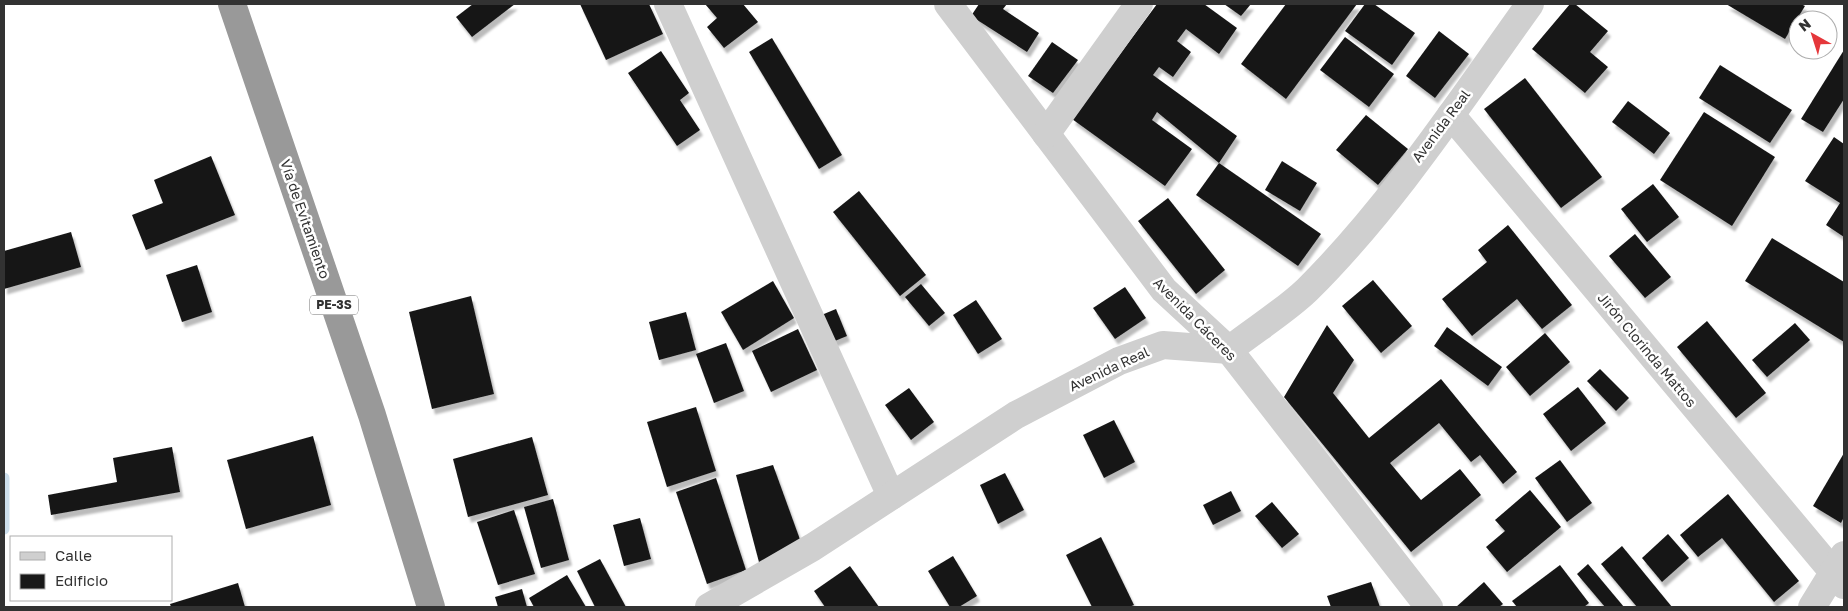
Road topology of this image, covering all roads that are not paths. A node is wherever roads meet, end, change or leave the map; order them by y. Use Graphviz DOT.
graph roads {
  1 [pos="232,4"];
  2 [pos="668,4"];
  3 [pos="948,4"];
  4 [pos="1139,4"];
  5 [pos="1530,4"];
  6 [pos="1450,115"];
  7 [pos="1046,134"];
  8 [pos="1229,350"];
  9 [pos="891,496"];
  10 [pos="1841,571"];
  11 [pos="431,607"];
  12 [pos="709,607"];
  13 [pos="1429,607"];
  14 [pos="1812,607"];
  1 -- 11 [label="highway, Vía de Evitamiento / PE-3S"];
  2 -- 9 [label="street"];
  3 -- 7 [label="street, Avenida Cáceres"];
  4 -- 7 [label="street"];
  5 -- 6 [label="street, Avenida Real"];
  6 -- 8 [label="street, Avenida Real"];
  6 -- 10 [label="street, Jirón Clorinda Mattos"];
  7 -- 8 [label="street, Avenida Cáceres"];
  8 -- 9 [label="street, Avenida Real"];
  8 -- 13 [label="street, Avenida Cáceres"];
  9 -- 12 [label="street, Avenida Real"];
  10 -- 14 [label="street"];
}
